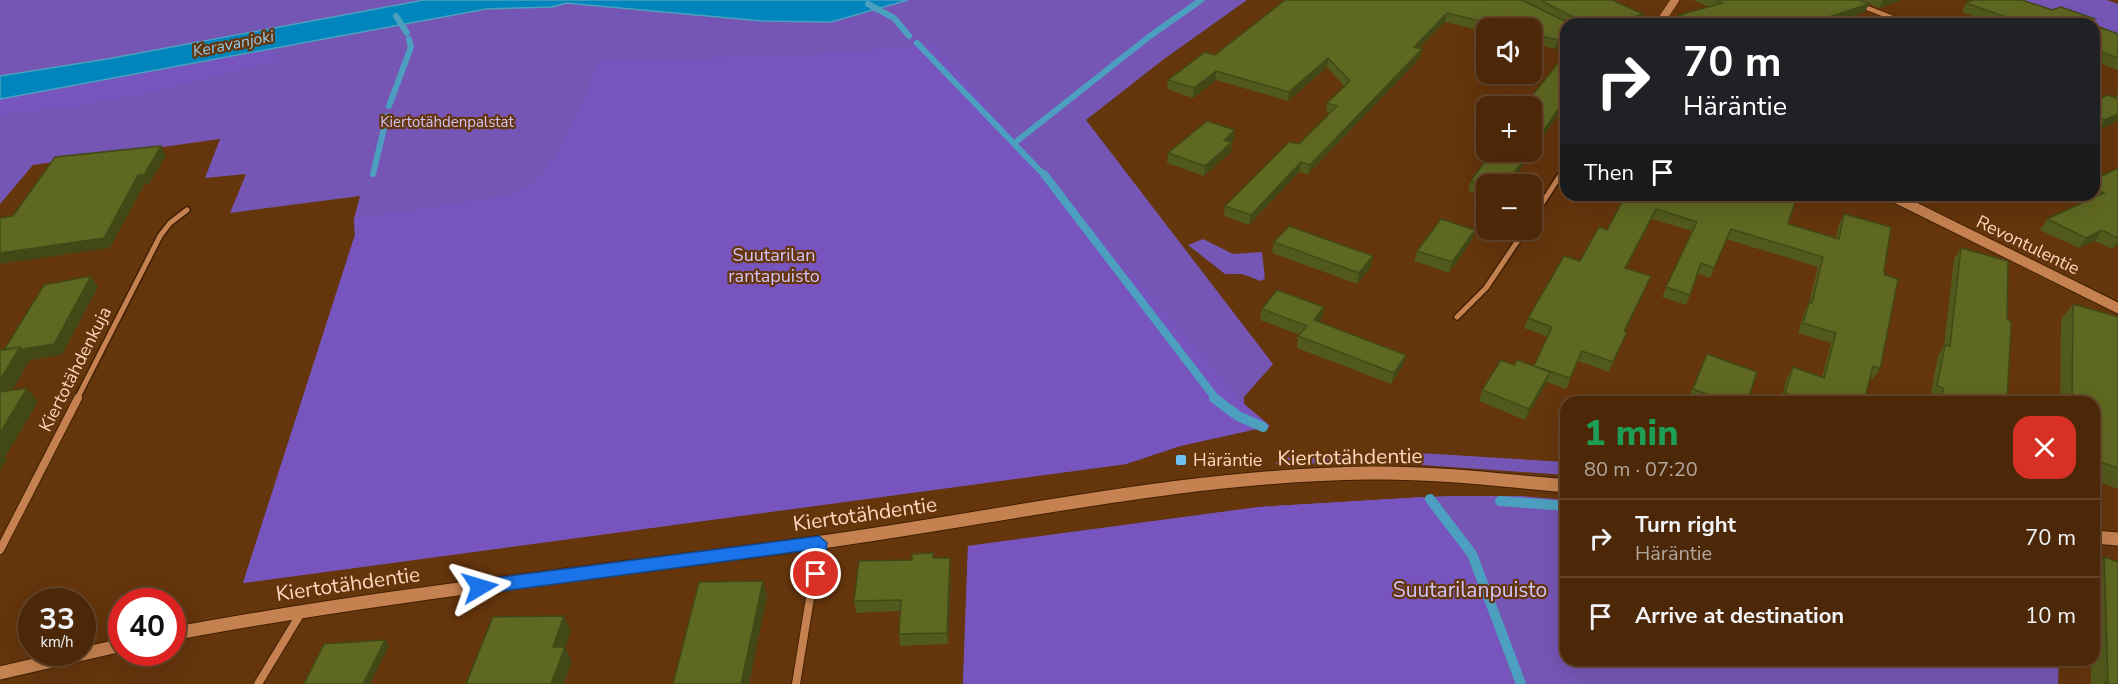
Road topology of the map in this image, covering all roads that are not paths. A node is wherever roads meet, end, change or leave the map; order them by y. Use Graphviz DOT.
graph roads {
  1 [pos="1675,0"];
  2 [pos="1847,0"];
  3 [pos="1663,18"];
  4 [pos="1893,18"];
  5 [pos="2100,100"];
  6 [pos="2118,107"];
  7 [pos="1560,175"];
  8 [pos="1902,201"];
  9 [pos="1542,203"];
  10 [pos="187,210"];
  11 [pos="1518,240"];
  12 [pos="2118,308"];
  13 [pos="1457,317"];
  14 [pos="1560,486"];
  15 [pos="2100,538"];
  16 [pos="2118,539"];
  17 [pos="819,543"];
  18 [pos="0,550"];
  19 [pos="303,610"];
  20 [pos="186,631"];
  21 [pos="108,648"];
  22 [pos="0,673"];
  23 [pos="258,684"];
  24 [pos="796,684"];
  1 -- 3 [label="street"];
  2 -- 4 [label="street"];
  5 -- 6 [label="street"];
  7 -- 9 [label="street"];
  8 -- 12 [label="street, Revontulentie"];
  10 -- 18 [label="street, Kiertotähdenkuja"];
  11 -- 13 [label="street"];
  14 -- 17 [label="street, Kiertotähdentie"];
  15 -- 16 [label="street"];
  17 -- 19 [label="street, Kiertotähdentie"];
  17 -- 24 [label="street"];
  19 -- 20 [label="street, Kiertotähdentie"];
  19 -- 23 [label="street"];
  21 -- 22 [label="street"];
}
